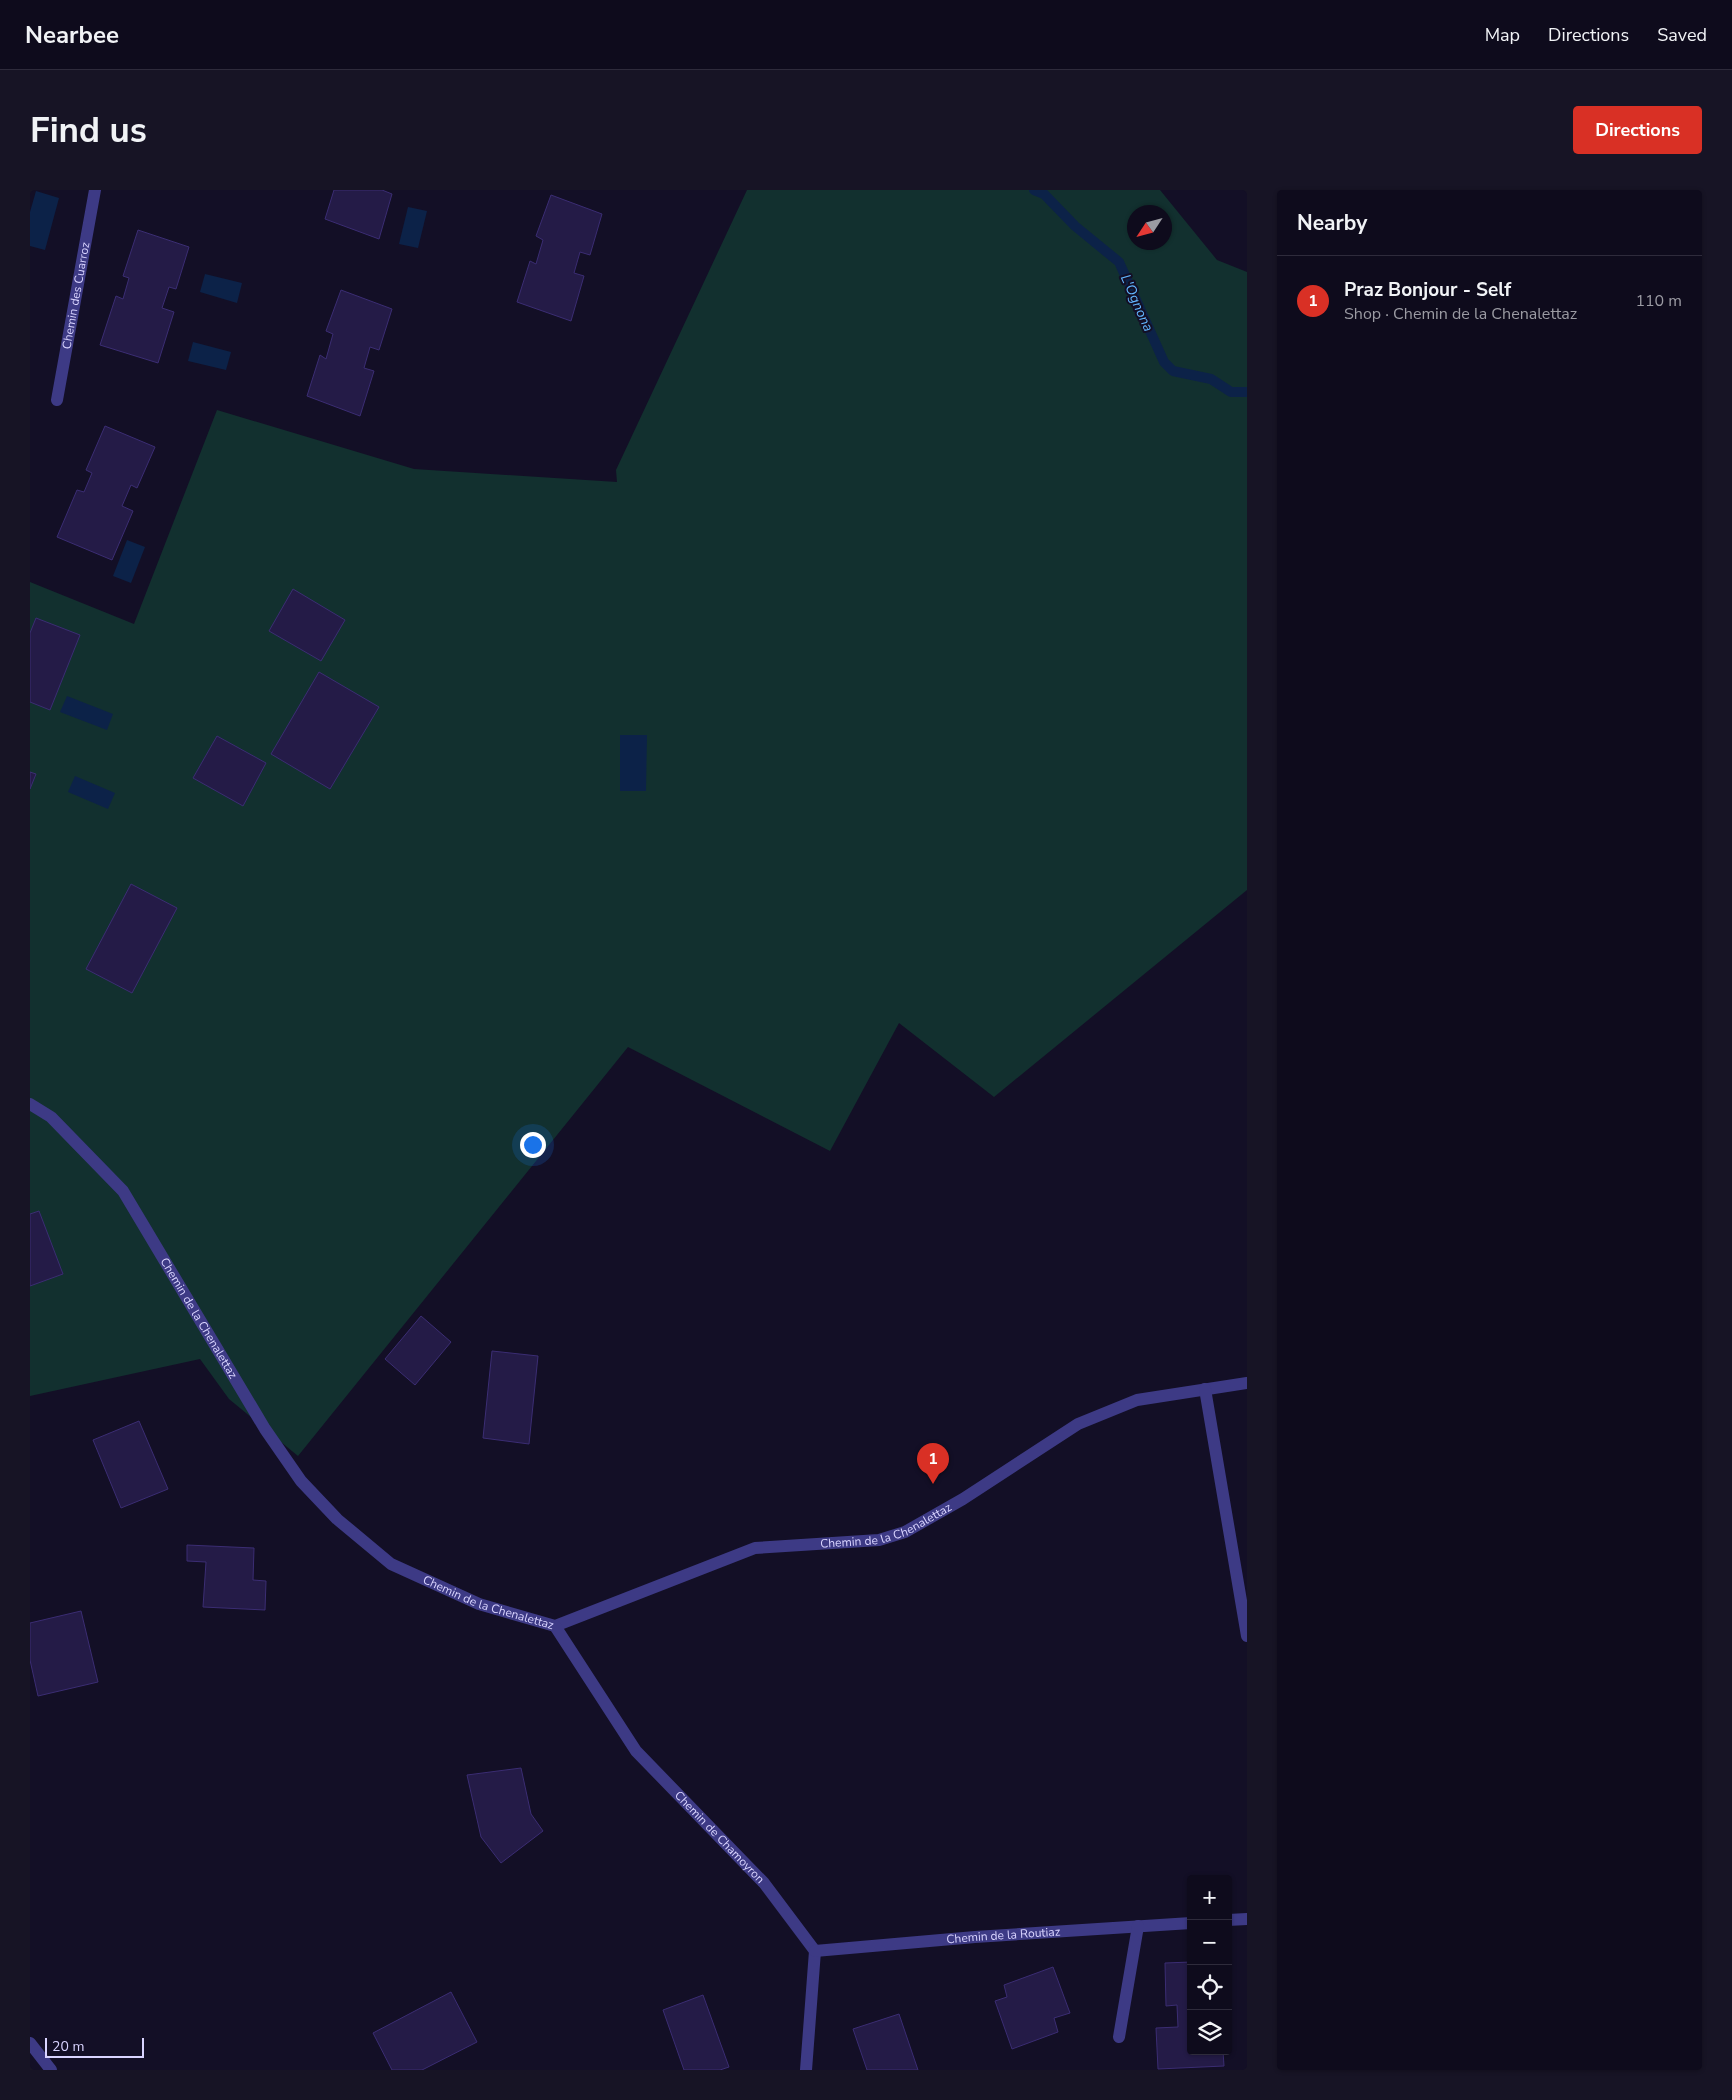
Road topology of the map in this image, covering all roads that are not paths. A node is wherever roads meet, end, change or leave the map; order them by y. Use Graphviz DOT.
graph roads {
  1 [pos="95,190"];
  2 [pos="57,400"];
  3 [pos="30,1104"];
  4 [pos="1247,1383"];
  5 [pos="1205,1389"];
  6 [pos="555,1626"];
  7 [pos="1247,1636"];
  8 [pos="1247,1919"];
  9 [pos="1232,1920"];
  10 [pos="1187,1923"];
  11 [pos="1138,1926"];
  12 [pos="816,1951"];
  13 [pos="1120,2037"];
  14 [pos="30,2043"];
  15 [pos="51,2070"];
  16 [pos="806,2070"];
  1 -- 2 [label="street, Chemin des Cuarroz"];
  3 -- 6 [label="street, Chemin de la Chenalettaz"];
  4 -- 5 [label="street, Chemin de la Chenalettaz"];
  5 -- 6 [label="street, Chemin de la Chenalettaz"];
  5 -- 7 [label="street"];
  6 -- 12 [label="street, Chemin de Chamoyron"];
  8 -- 9 [label="street"];
  10 -- 11 [label="street, Chemin de la Routiaz"];
  11 -- 12 [label="street, Chemin de la Routiaz"];
  11 -- 13 [label="street"];
  12 -- 16 [label="street"];
  14 -- 15 [label="street"];
}
